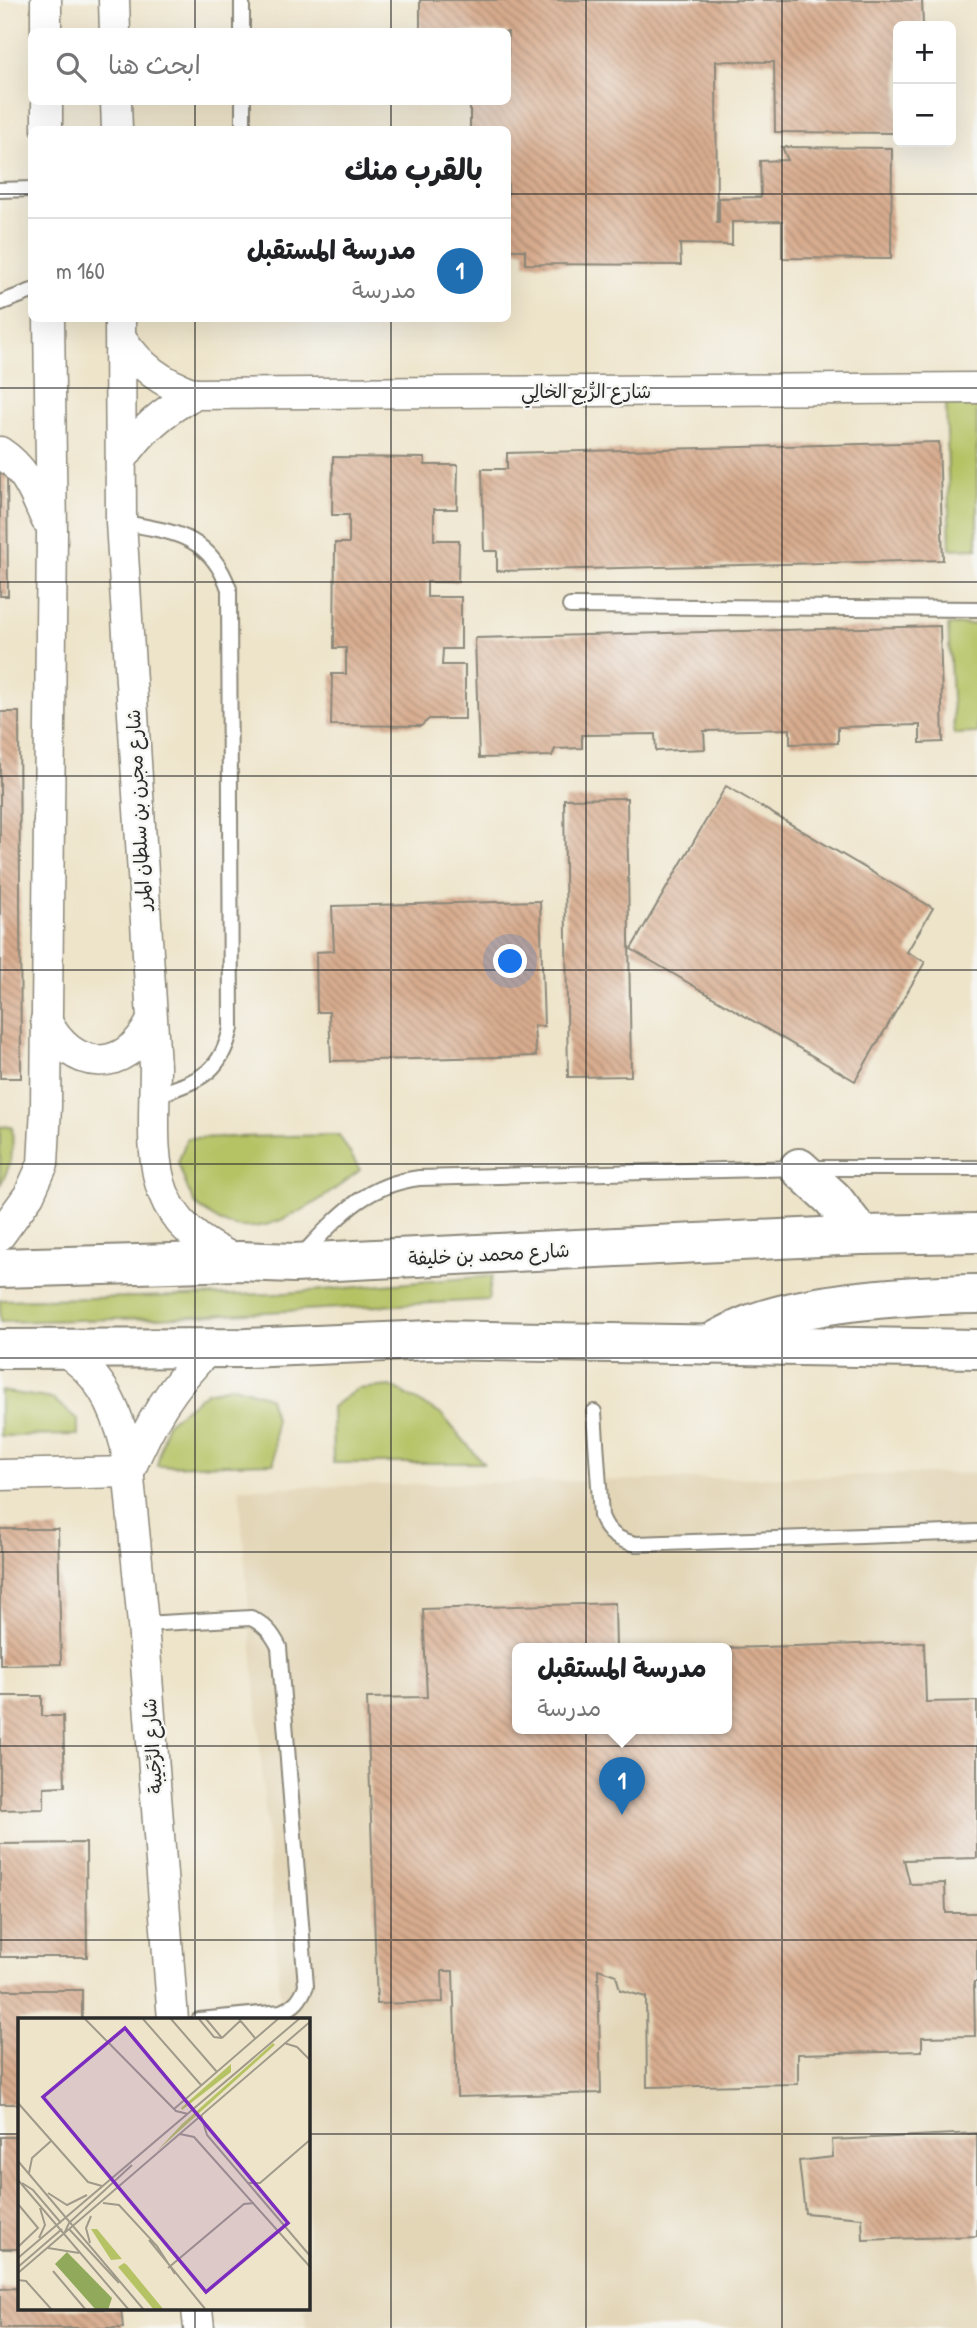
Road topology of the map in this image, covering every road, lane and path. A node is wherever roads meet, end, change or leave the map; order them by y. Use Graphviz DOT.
graph roads {
  1 [pos="46,0"];
  2 [pos="114,0"];
  3 [pos="242,0"];
  4 [pos="46,28"];
  5 [pos="115,28"];
  6 [pos="242,28"];
  7 [pos="47,105"];
  8 [pos="116,105"];
  9 [pos="243,105"];
  10 [pos="47,126"];
  11 [pos="117,126"];
  12 [pos="243,126"];
  13 [pos="28,189"];
  14 [pos="0,190"];
  15 [pos="28,292"];
  16 [pos="0,303"];
  17 [pos="49,322"];
  18 [pos="121,328"];
  19 [pos="977,388"];
  20 [pos="195,394"];
  21 [pos="0,452"];
  22 [pos="122,459"];
  23 [pos="121,522"];
  24 [pos="51,534"];
  25 [pos="570,606"];
  26 [pos="977,609"];
  27 [pos="46,1020"];
  28 [pos="151,1022"];
  29 [pos="155,1096"];
  30 [pos="799,1168"];
  31 [pos="977,1168"];
  32 [pos="977,1233"];
  33 [pos="0,1235"];
  34 [pos="861,1235"];
  35 [pos="240,1261"];
  36 [pos="295,1263"];
  37 [pos="0,1268"];
  38 [pos="977,1294"];
  39 [pos="708,1345"];
  40 [pos="59,1348"];
  41 [pos="210,1348"];
  42 [pos="0,1349"];
  43 [pos="977,1349"];
  44 [pos="594,1412"];
  45 [pos="129,1472"];
  46 [pos="0,1475"];
  47 [pos="977,1532"];
  48 [pos="143,1624"];
  49 [pos="173,2018"];
  50 [pos="220,2018"];
  51 [pos="197,2310"];
  52 [pos="199,2328"];
  1 -- 4 [label="street"];
  2 -- 5 [label="street"];
  3 -- 6 [label="lane"];
  7 -- 10 [label="street"];
  8 -- 11 [label="street"];
  9 -- 12 [label="lane"];
  13 -- 14 [label="lane"];
  15 -- 16 [label="lane"];
  17 -- 24 [label="street"];
  18 -- 20 [label="street, شارع الرُّبع الخالِي"];
  18 -- 22 [label="street, شارع مجرن بن سلطان المرر"];
  19 -- 20 [label="street, شارع الرُّبع الخالِي"];
  20 -- 22 [label="street"];
  21 -- 24 [label="street"];
  22 -- 23 [label="street, شارع مجرن بن سلطان المرر"];
  23 -- 28 [label="street, شارع مجرن بن سلطان المرر"];
  23 -- 29 [label="lane"];
  24 -- 27 [label="street"];
  25 -- 26 [label="lane"];
  27 -- 28 [label="street"];
  27 -- 33 [label="street"];
  28 -- 29 [label="street, شارع مجرن بن سلطان المرر"];
  29 -- 35 [label="street, شارع مجرن بن سلطان المرر"];
  30 -- 31 [label="lane"];
  30 -- 34 [label="main road"];
  30 -- 36 [label="lane"];
  32 -- 34 [label="main road, شارع محمد بن خليفة"];
  34 -- 36 [label="main road, شارع محمد بن خليفة"];
  35 -- 36 [label="main road, شارع محمد بن خليفة"];
  35 -- 37 [label="main road, شارع محمد بن خليفة"];
  38 -- 39 [label="main road"];
  39 -- 41 [label="main road"];
  39 -- 43 [label="main road"];
  40 -- 41 [label="main road"];
  40 -- 42 [label="main road"];
  40 -- 45 [label="street, شارع الرِّجَيبة"];
  41 -- 45 [label="street, شارع الرِّجَيبة"];
  44 -- 47 [label="lane"];
  45 -- 46 [label="street"];
  45 -- 48 [label="street, شارع الرِّجَيبة"];
  48 -- 49 [label="street, شارع الرِّجَيبة"];
  48 -- 50 [label="lane"];
  51 -- 52 [label="street"];
}
